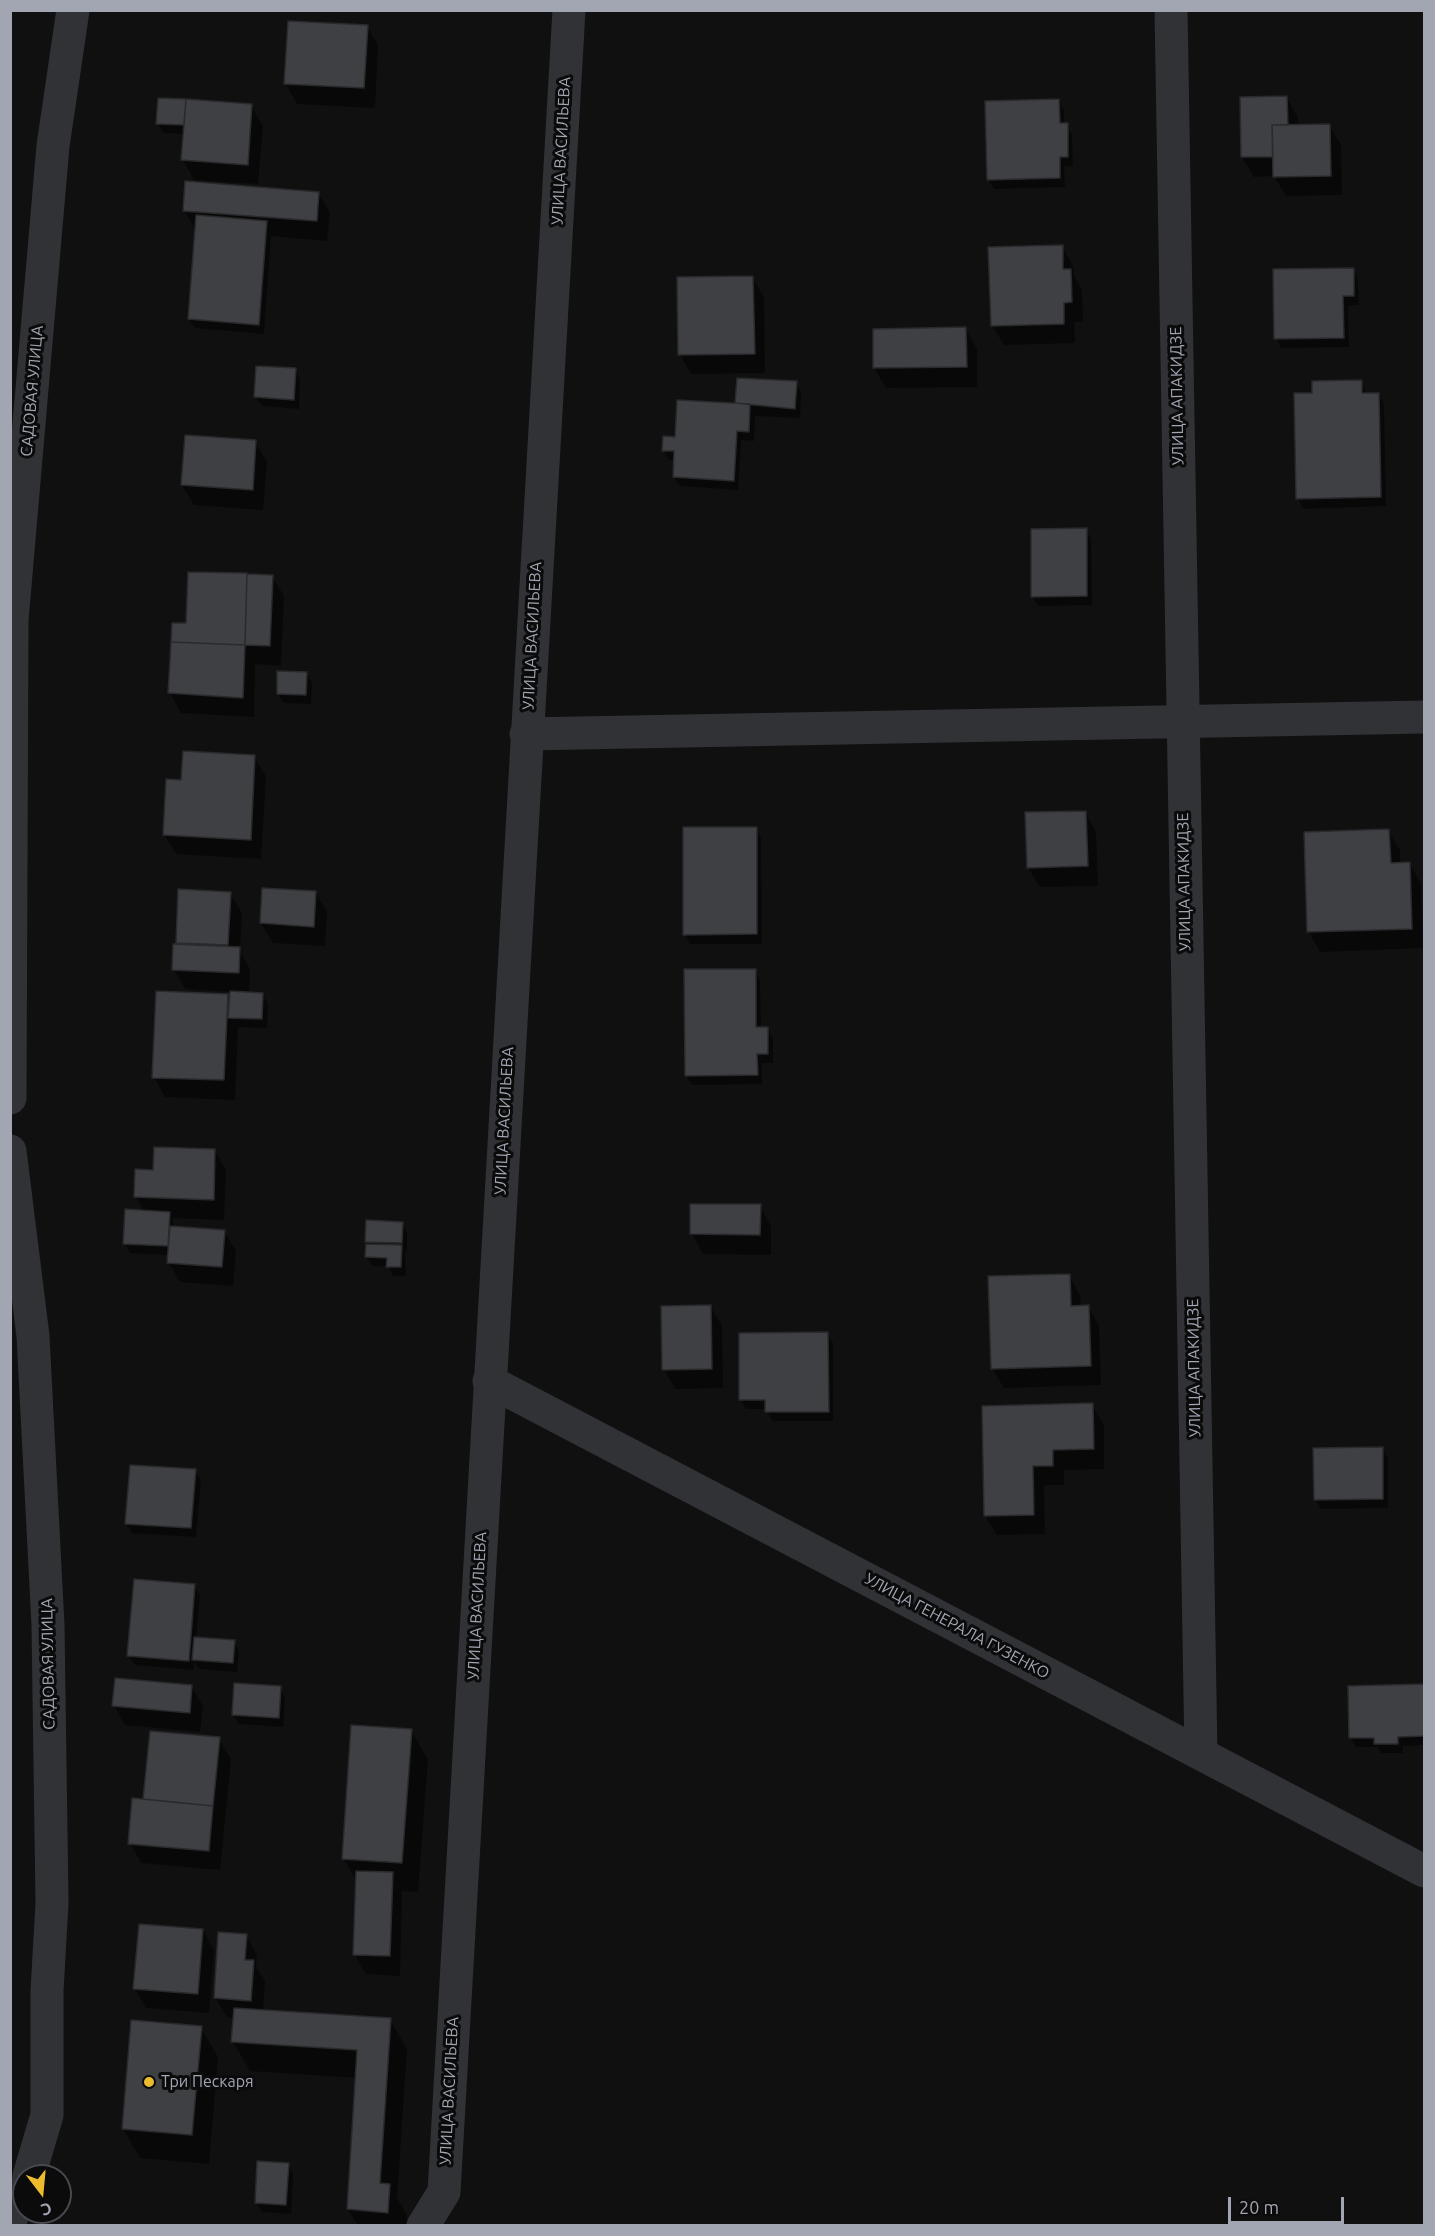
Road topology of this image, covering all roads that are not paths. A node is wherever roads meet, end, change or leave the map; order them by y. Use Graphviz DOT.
graph roads {
  1 [pos="74,10"];
  2 [pos="569,10"];
  3 [pos="1171,10"];
  4 [pos="1425,717"];
  5 [pos="1181,722"];
  6 [pos="526,734"];
  7 [pos="10,1098"];
  8 [pos="10,1150"];
  9 [pos="489,1381"];
  10 [pos="1201,1754"];
  11 [pos="1425,1871"];
  12 [pos="33,2164"];
  13 [pos="423,2226"];
  1 -- 7 [label="street, САДОВАЯ УЛИЦА"];
  2 -- 6 [label="street, УЛИЦА ВАСИЛЬЕВА"];
  3 -- 5 [label="street, УЛИЦА АПАКИДЗЕ"];
  4 -- 5 [label="street"];
  5 -- 6 [label="street"];
  5 -- 10 [label="street, УЛИЦА АПАКИДЗЕ"];
  6 -- 9 [label="street, УЛИЦА ВАСИЛЬЕВА"];
  8 -- 12 [label="street, САДОВАЯ УЛИЦА"];
  9 -- 10 [label="street, УЛИЦА ГЕНЕРАЛА ГУЗЕНКО"];
  9 -- 13 [label="street, УЛИЦА ВАСИЛЬЕВА"];
  10 -- 11 [label="street, УЛИЦА ГЕНЕРАЛА ГУЗЕНКО"];
}
